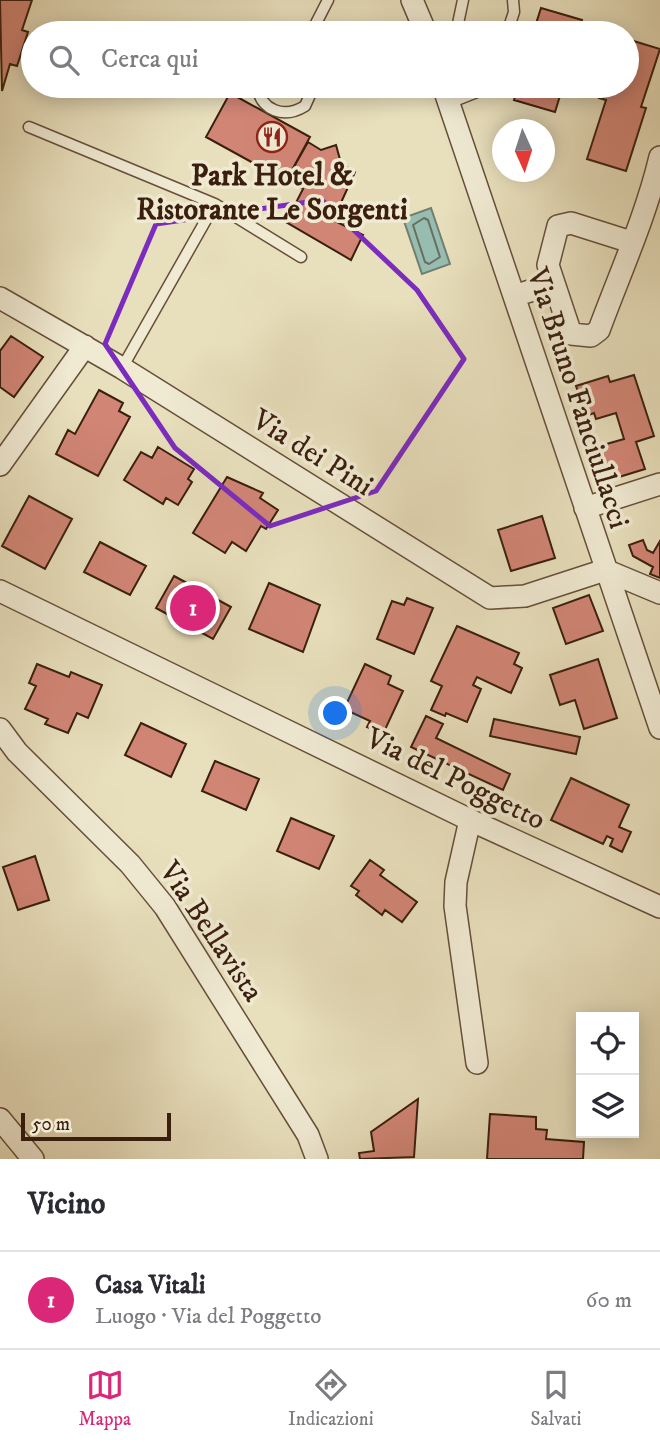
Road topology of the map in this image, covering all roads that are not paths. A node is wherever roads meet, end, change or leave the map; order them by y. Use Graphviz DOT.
graph roads {
  1 [pos="328,0"];
  2 [pos="412,0"];
  3 [pos="427,0"];
  4 [pos="463,0"];
  5 [pos="513,0"];
  6 [pos="317,21"];
  7 [pos="421,21"];
  8 [pos="426,21"];
  9 [pos="459,21"];
  10 [pos="511,21"];
  11 [pos="262,98"];
  12 [pos="308,98"];
  13 [pos="447,98"];
  14 [pos="29,127"];
  15 [pos="660,157"];
  16 [pos="215,204"];
  17 [pos="631,243"];
  18 [pos="301,257"];
  19 [pos="552,285"];
  20 [pos="514,296"];
  21 [pos="0,298"];
  22 [pos="85,346"];
  23 [pos="122,368"];
  24 [pos="0,465"];
  25 [pos="660,484"];
  26 [pos="585,508"];
  27 [pos="605,570"];
  28 [pos="0,591"];
  29 [pos="660,593"];
  30 [pos="660,728"];
  31 [pos="0,729"];
  32 [pos="470,820"];
  33 [pos="660,907"];
  34 [pos="477,1063"];
  35 [pos="0,1119"];
  36 [pos="33,1159"];
  37 [pos="317,1159"];
  1 -- 6 [label="lane"];
  2 -- 7 [label="street"];
  3 -- 8 [label="street"];
  4 -- 9 [label="lane"];
  5 -- 10 [label="lane"];
  11 -- 12 [label="lane"];
  13 -- 20 [label="street, Via Bruno Fanciullacci"];
  14 -- 16 [label="lane"];
  15 -- 17 [label="street"];
  16 -- 18 [label="lane"];
  16 -- 23 [label="lane"];
  17 -- 19 [label="street"];
  17 -- 19 [label="street"];
  19 -- 20 [label="street"];
  20 -- 26 [label="street, Via Bruno Fanciullacci"];
  21 -- 22 [label="street, Via dei Pini"];
  22 -- 23 [label="street, Via dei Pini"];
  22 -- 24 [label="street"];
  23 -- 27 [label="street, Via dei Pini"];
  25 -- 26 [label="street"];
  26 -- 27 [label="street, Via Bruno Fanciullacci"];
  27 -- 29 [label="street"];
  27 -- 30 [label="street, Via Bruno Fanciullacci"];
  28 -- 32 [label="street, Via del Poggetto"];
  31 -- 37 [label="street, Via Bellavista"];
  32 -- 33 [label="street, Via del Poggetto"];
  32 -- 34 [label="street"];
  35 -- 36 [label="street"];
}
